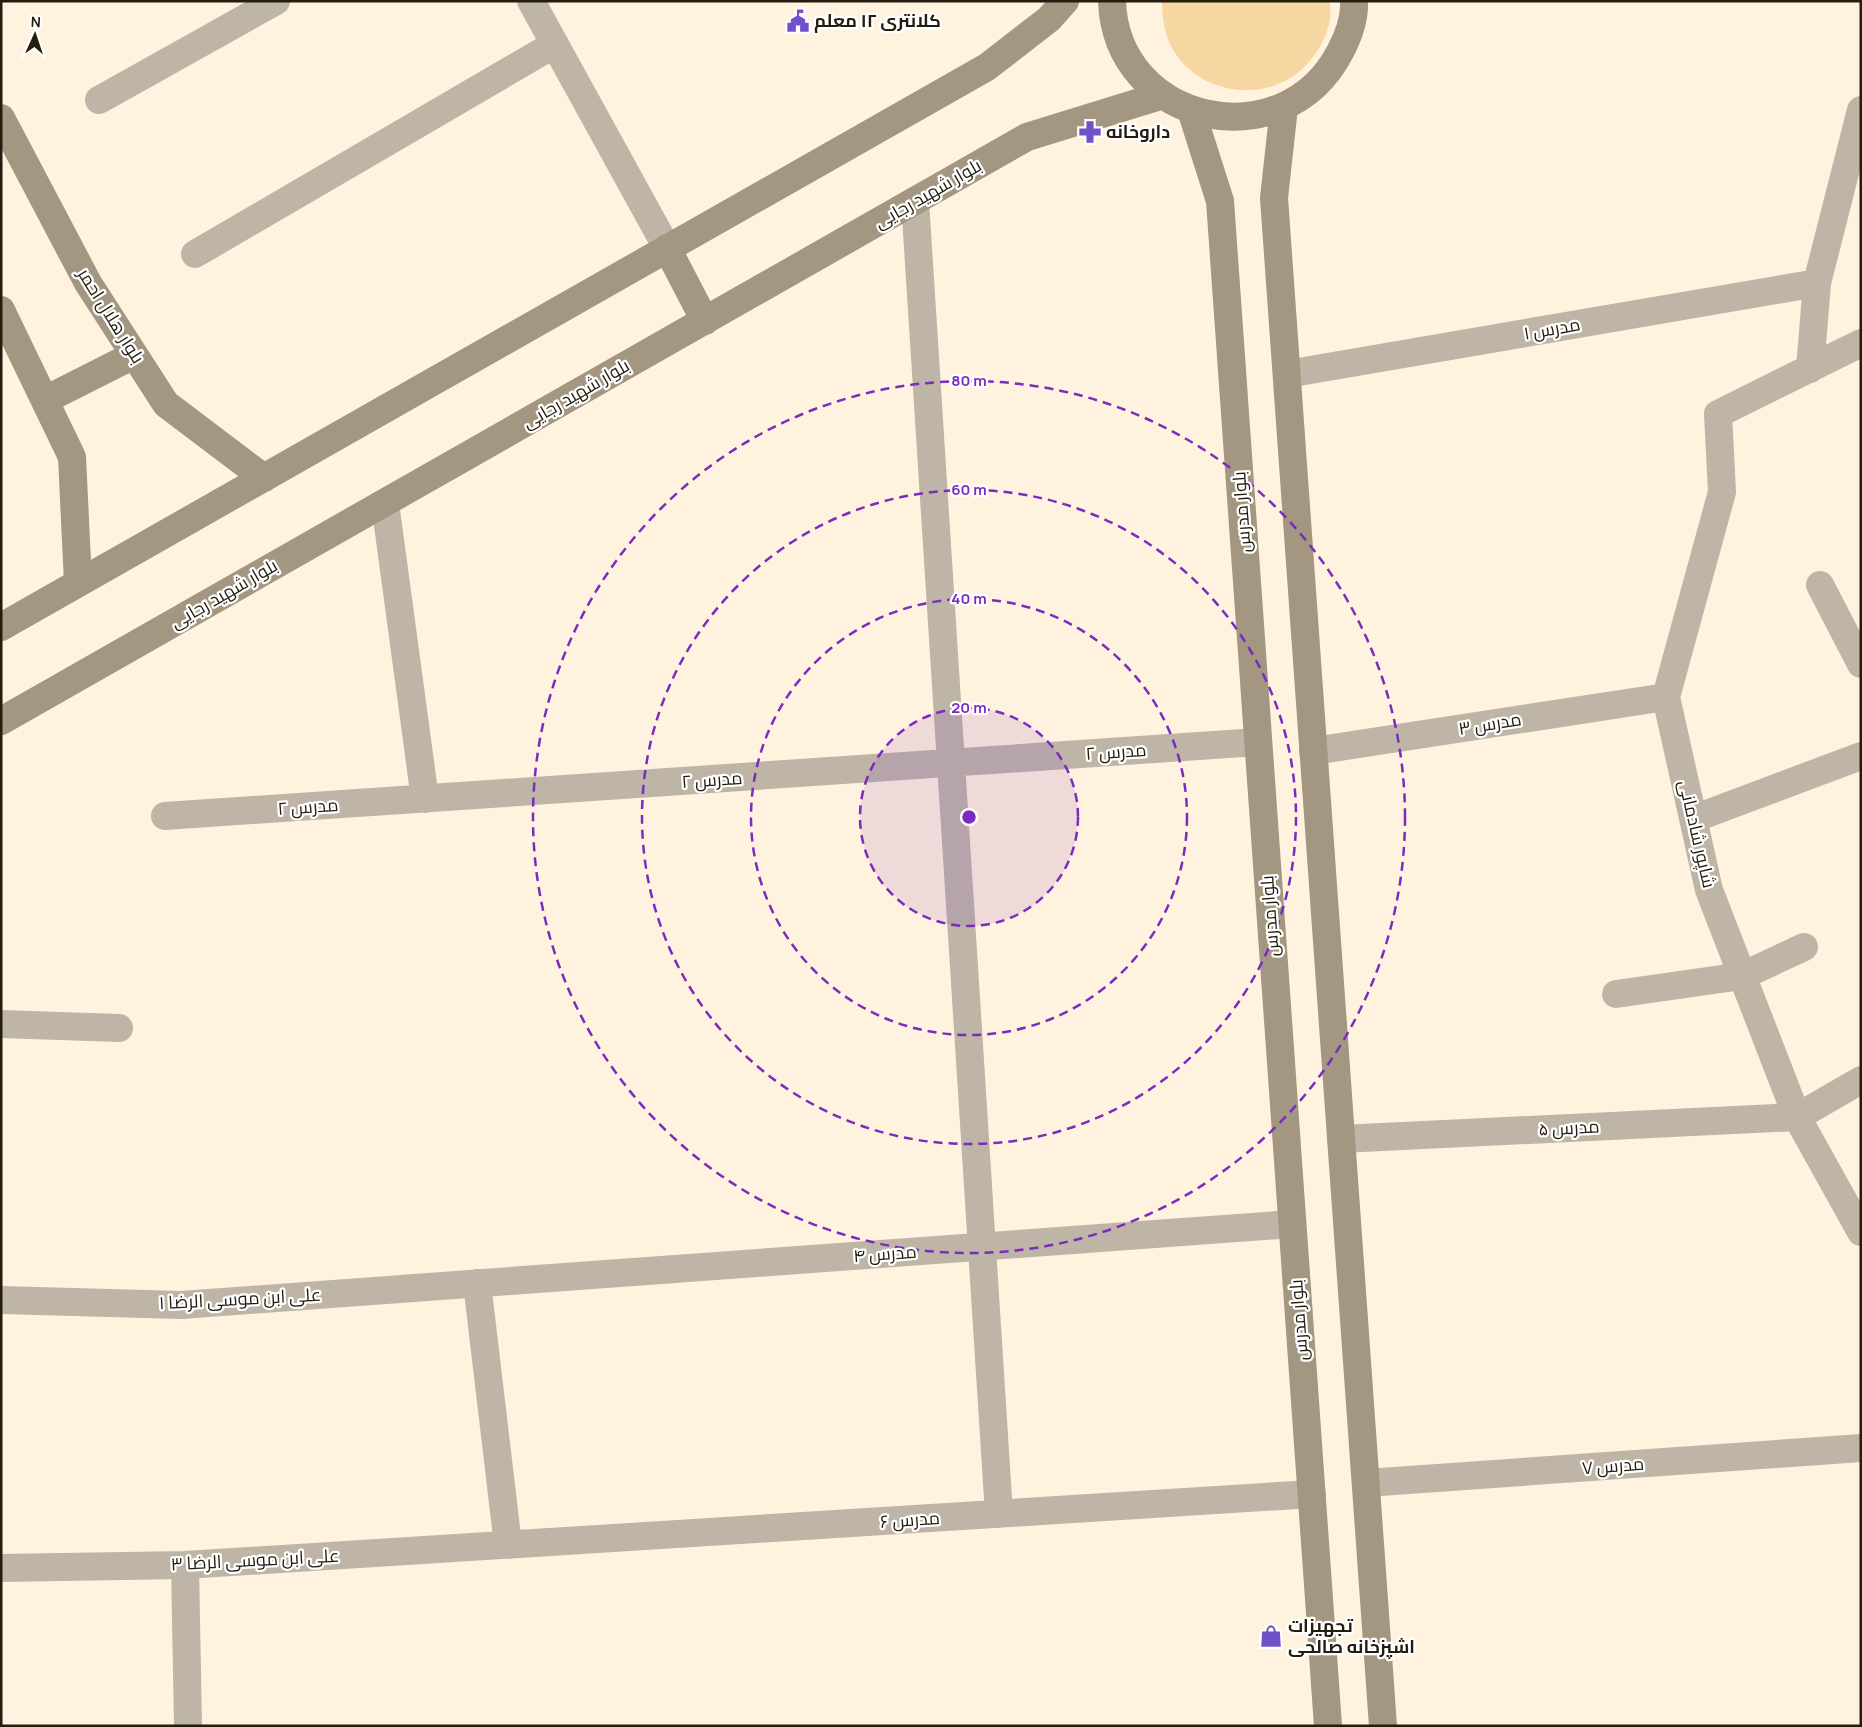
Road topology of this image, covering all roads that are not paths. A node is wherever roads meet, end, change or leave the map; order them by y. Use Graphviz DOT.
graph roads {
  1 [pos="276,1"];
  2 [pos="531,1"];
  3 [pos="1065,1"];
  4 [pos="1112,1"];
  5 [pos="1354,1"];
  6 [pos="555,44"];
  7 [pos="1163,96"];
  8 [pos="100,100"];
  9 [pos="1284,107"];
  10 [pos="1191,110"];
  11 [pos="1861,110"];
  12 [pos="1,118"];
  13 [pos="1852,179"];
  14 [pos="915,201"];
  15 [pos="667,248"];
  16 [pos="195,254"];
  17 [pos="1817,283"];
  18 [pos="1,310"];
  19 [pos="705,321"];
  20 [pos="1861,342"];
  21 [pos="134,355"];
  22 [pos="1810,369"];
  23 [pos="1287,374"];
  24 [pos="45,400"];
  25 [pos="264,478"];
  26 [pos="385,503"];
  27 [pos="78,583"];
  28 [pos="1820,585"];
  29 [pos="1,627"];
  30 [pos="1861,664"];
  31 [pos="1666,697"];
  32 [pos="1,721"];
  33 [pos="1258,742"];
  34 [pos="1314,751"];
  35 [pos="1861,756"];
  36 [pos="951,763"];
  37 [pos="424,799"];
  38 [pos="165,816"];
  39 [pos="1693,819"];
  40 [pos="1804,946"];
  41 [pos="1742,976"];
  42 [pos="1616,994"];
  43 [pos="1,1024"];
  44 [pos="119,1028"];
  45 [pos="1861,1080"];
  46 [pos="1797,1117"];
  47 [pos="1341,1139"];
  48 [pos="1292,1224"];
  49 [pos="1861,1232"];
  50 [pos="982,1247"];
  51 [pos="478,1283"];
  52 [pos="1,1300"];
  53 [pos="1861,1448"];
  54 [pos="1366,1483"];
  55 [pos="1312,1494"];
  56 [pos="999,1514"];
  57 [pos="508,1545"];
  58 [pos="185,1565"];
  59 [pos="1,1568"];
  60 [pos="188,1726"];
  61 [pos="1328,1726"];
  62 [pos="1383,1726"];
  1 -- 8 [label="street"];
  2 -- 6 [label="street"];
  3 -- 15 [label="street"];
  4 -- 7 [label="street"];
  5 -- 9 [label="street"];
  6 -- 15 [label="street"];
  6 -- 16 [label="street"];
  7 -- 10 [label="street"];
  7 -- 14 [label="street, بلوار شهید رجایی"];
  9 -- 10 [label="street"];
  9 -- 23 [label="street"];
  10 -- 33 [label="street, بلوار مدرس"];
  11 -- 13 [label="street"];
  12 -- 21 [label="street, بلوار هلال احمر"];
  13 -- 17 [label="street"];
  14 -- 19 [label="street, بلوار شهید رجایی"];
  14 -- 36 [label="street"];
  15 -- 19 [label="street"];
  15 -- 25 [label="street"];
  17 -- 22 [label="street"];
  17 -- 23 [label="street, مدرس ۱"];
  18 -- 24 [label="street"];
  19 -- 26 [label="street, بلوار شهید رجایی"];
  20 -- 22 [label="street"];
  21 -- 24 [label="street"];
  21 -- 25 [label="street, بلوار هلال احمر"];
  22 -- 31 [label="street, شاپور شادمانی"];
  23 -- 34 [label="street"];
  24 -- 27 [label="street"];
  25 -- 27 [label="street"];
  26 -- 32 [label="street, بلوار شهید رجایی"];
  26 -- 37 [label="street"];
  27 -- 29 [label="street"];
  28 -- 30 [label="street"];
  31 -- 34 [label="street, مدرس ۳"];
  31 -- 39 [label="street, شاپور شادمانی"];
  33 -- 36 [label="street, مدرس ۲"];
  33 -- 48 [label="street, بلوار مدرس"];
  34 -- 47 [label="street"];
  35 -- 39 [label="street"];
  36 -- 37 [label="street, مدرس ۲"];
  36 -- 50 [label="street"];
  37 -- 38 [label="street, مدرس ۲"];
  39 -- 41 [label="street, شاپور شادمانی"];
  40 -- 41 [label="street"];
  41 -- 42 [label="street"];
  41 -- 46 [label="street, شاپور شادمانی"];
  43 -- 44 [label="street"];
  45 -- 46 [label="street"];
  46 -- 47 [label="street, مدرس ۵"];
  46 -- 49 [label="street, شاپور شادمانی"];
  47 -- 54 [label="street"];
  48 -- 50 [label="street, مدرس ۴"];
  48 -- 55 [label="street, بلوار مدرس"];
  50 -- 51 [label="street, مدرس ۴"];
  50 -- 56 [label="street"];
  51 -- 52 [label="street, علی ابن موسی الرضا ۱"];
  51 -- 57 [label="street"];
  53 -- 54 [label="street, مدرس ۷"];
  54 -- 62 [label="street"];
  55 -- 56 [label="street, مدرس ۶"];
  55 -- 61 [label="street, بلوار مدرس"];
  56 -- 57 [label="street, مدرس ۶"];
  57 -- 58 [label="street, علی ابن موسی الرضا ۳"];
  58 -- 59 [label="street, علی ابن موسی الرضا ۳"];
  58 -- 60 [label="street"];
}
